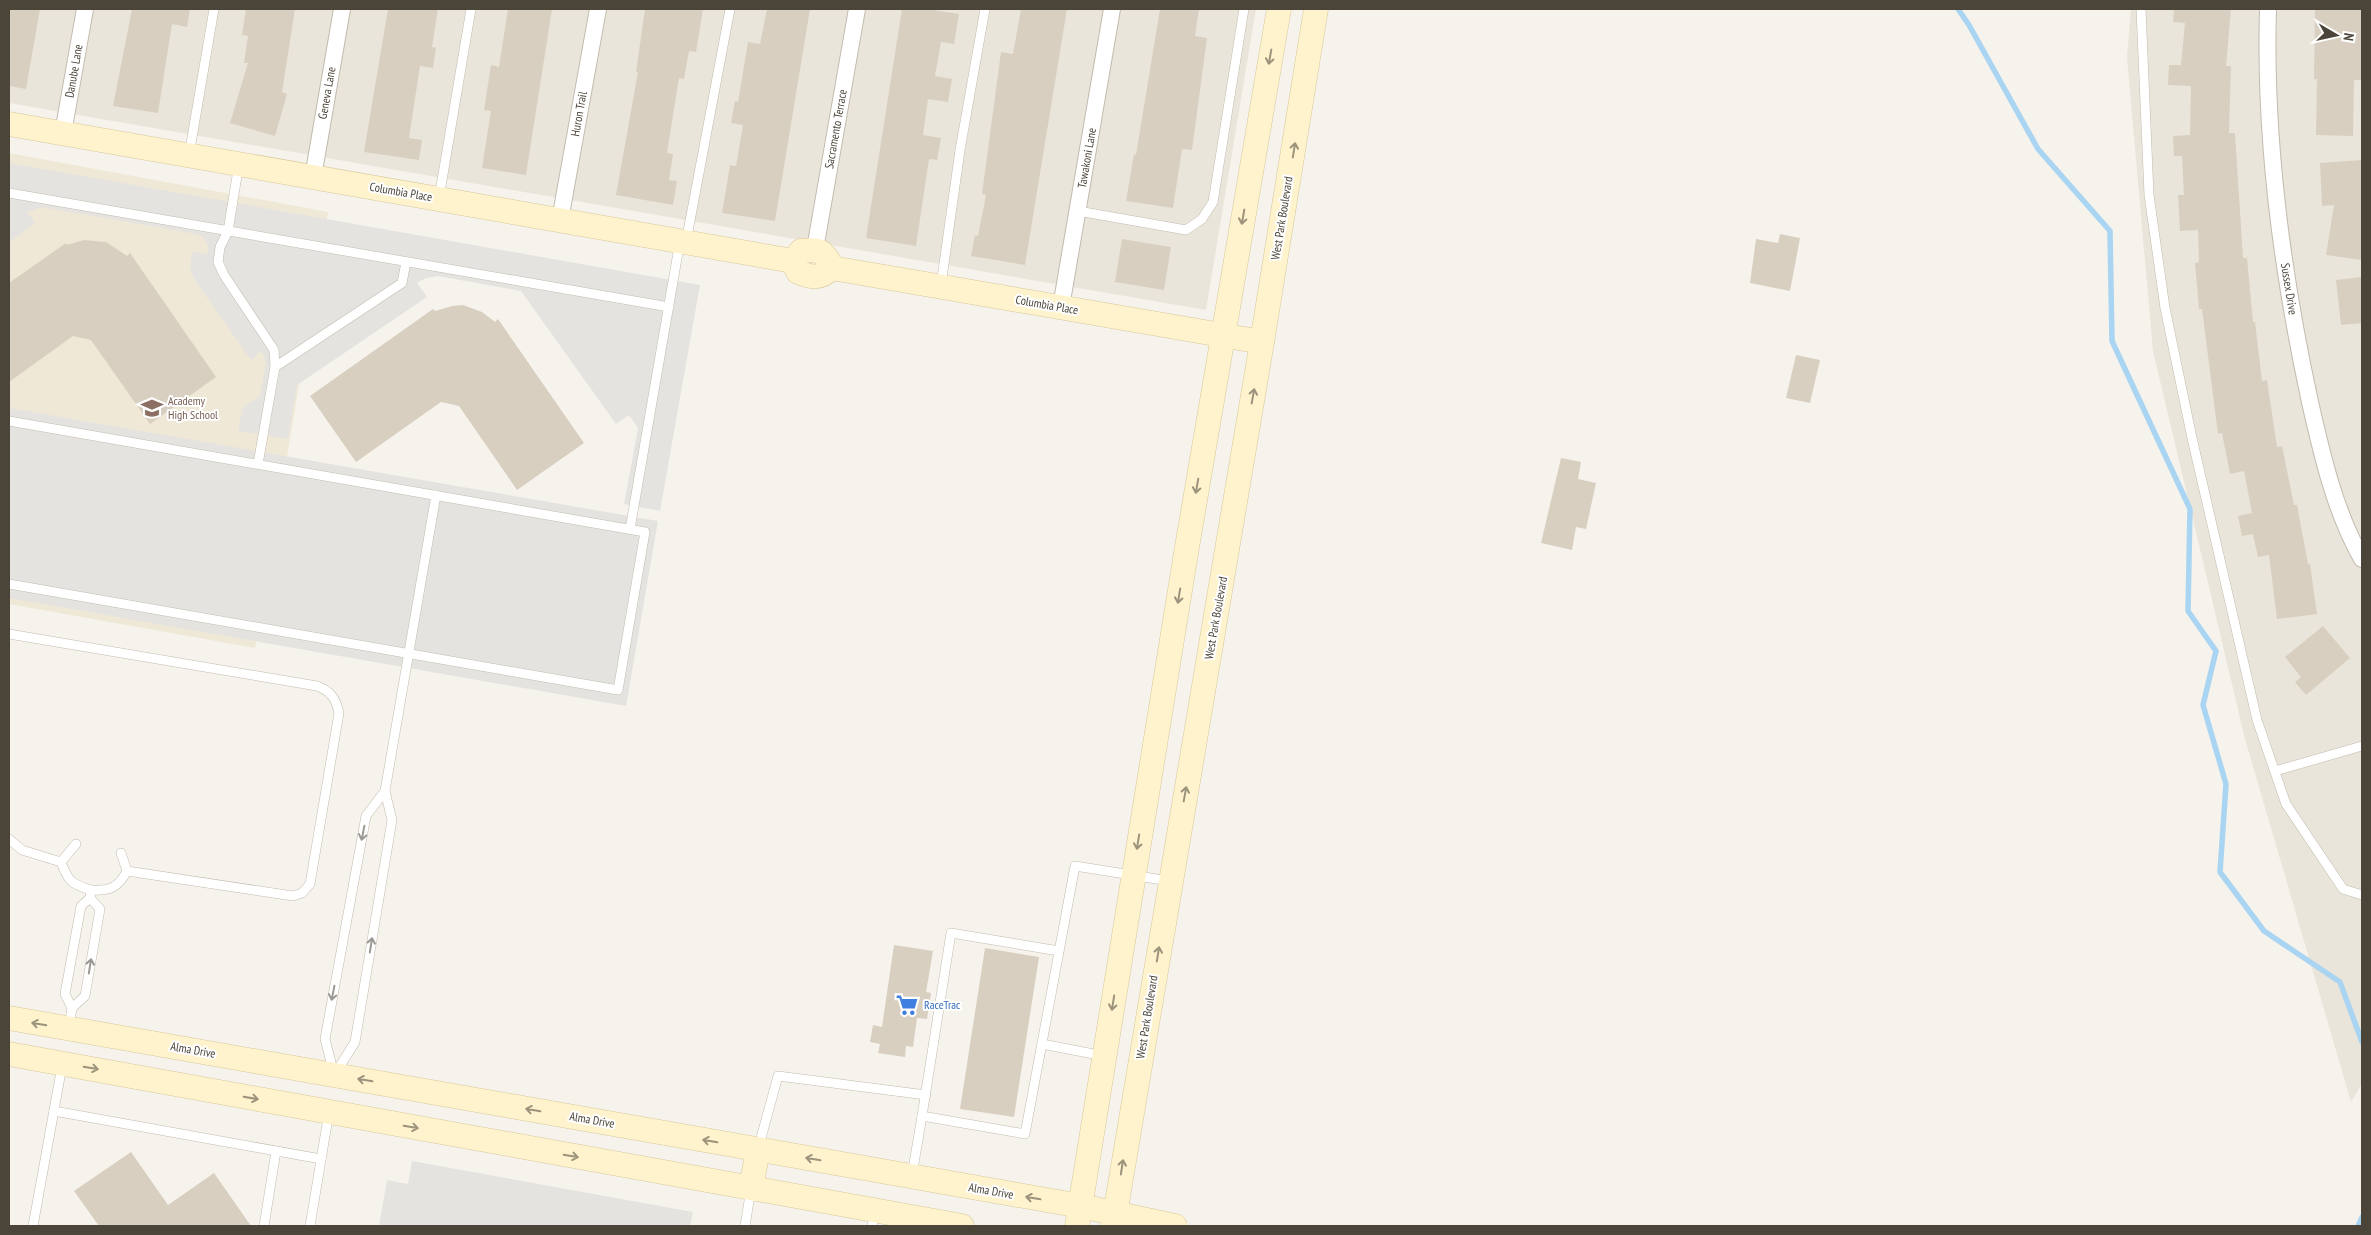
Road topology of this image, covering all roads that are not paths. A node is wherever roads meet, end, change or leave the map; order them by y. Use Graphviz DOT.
graph roads {
  1 [pos="85,9"];
  2 [pos="214,9"];
  3 [pos="342,9"];
  4 [pos="471,9"];
  5 [pos="598,9"];
  6 [pos="730,9"];
  7 [pos="857,9"];
  8 [pos="985,9"];
  9 [pos="1112,9"];
  10 [pos="1244,9"];
  11 [pos="1279,9"];
  12 [pos="1316,9"];
  13 [pos="2140,9"];
  14 [pos="2268,9"];
  15 [pos="9,124"];
  16 [pos="63,133"];
  17 [pos="189,156"];
  18 [pos="239,164"];
  19 [pos="313,177"];
  20 [pos="9,193"];
  21 [pos="438,199"];
  22 [pos="1078,211"];
  23 [pos="560,220"];
  24 [pos="228,231"];
  25 [pos="683,242"];
  26 [pos="815,249"];
  27 [pos="793,260"];
  28 [pos="406,262"];
  29 [pos="832,268"];
  30 [pos="941,286"];
  31 [pos="669,307"];
  32 [pos="1061,308"];
  33 [pos="1223,336"];
  34 [pos="1262,342"];
  35 [pos="275,367"];
  36 [pos="9,421"];
  37 [pos="258,464"];
  38 [pos="436,495"];
  39 [pos="630,529"];
  40 [pos="2362,559"];
  41 [pos="9,584"];
  42 [pos="9,634"];
  43 [pos="409,653"];
  44 [pos="2362,746"];
  45 [pos="2274,771"];
  46 [pos="385,791"];
  47 [pos="9,839"];
  48 [pos="76,844"];
  49 [pos="121,853"];
  50 [pos="61,862"];
  51 [pos="127,871"];
  52 [pos="1133,875"];
  53 [pos="1170,882"];
  54 [pos="91,894"];
  55 [pos="2362,895"];
  56 [pos="1059,951"];
  57 [pos="9,1018"];
  58 [pos="70,1018"];
  59 [pos="1042,1044"];
  60 [pos="9,1054"];
  61 [pos="1104,1056"];
  62 [pos="63,1063"];
  63 [pos="334,1074"];
  64 [pos="926,1095"];
  65 [pos="54,1111"];
  66 [pos="329,1112"];
  67 [pos="922,1116"];
  68 [pos="758,1149"];
  69 [pos="276,1151"];
  70 [pos="321,1159"];
  71 [pos="912,1177"];
  72 [pos="751,1188"];
  73 [pos="1079,1216"];
  74 [pos="873,1218"];
  75 [pos="1114,1220"];
  76 [pos="33,1226"];
  77 [pos="264,1226"];
  78 [pos="310,1226"];
  79 [pos="746,1226"];
  80 [pos="962,1226"];
  81 [pos="1175,1226"];
  1 -- 16 [label="street, Danube Lane"];
  2 -- 17 [label="lane"];
  3 -- 19 [label="street, Geneva Lane"];
  4 -- 21 [label="lane"];
  5 -- 23 [label="street, Huron Trail"];
  6 -- 25 [label="lane"];
  7 -- 26 [label="street, Sacramento Terrace"];
  8 -- 30 [label="lane"];
  9 -- 22 [label="street, Tawakoni Lane"];
  10 -- 22 [label="lane"];
  11 -- 33 [label="main road, one-way"];
  34 -- 12 [label="main road, West Park Boulevard, one-way"];
  13 -- 45 [label="lane"];
  14 -- 40 [label="street, Sussex Drive"];
  15 -- 16 [label="main road, Columbia Place"];
  16 -- 17 [label="main road, Columbia Place"];
  17 -- 18 [label="main road, Columbia Place"];
  18 -- 19 [label="main road, Columbia Place"];
  18 -- 24 [label="lane"];
  19 -- 21 [label="main road, Columbia Place"];
  20 -- 24 [label="lane"];
  21 -- 23 [label="main road, Columbia Place"];
  22 -- 32 [label="street, Tawakoni Lane"];
  23 -- 25 [label="main road, Columbia Place"];
  24 -- 28 [label="lane"];
  24 -- 35 [label="lane"];
  25 -- 27 [label="main road, Columbia Place"];
  25 -- 31 [label="lane"];
  26 -- 27 [label="main road"];
  26 -- 29 [label="main road"];
  27 -- 29 [label="main road"];
  28 -- 31 [label="lane"];
  28 -- 35 [label="lane"];
  29 -- 30 [label="main road, Columbia Place"];
  30 -- 32 [label="main road, Columbia Place"];
  31 -- 39 [label="lane"];
  32 -- 33 [label="main road, Columbia Place"];
  33 -- 34 [label="main road, Columbia Place"];
  33 -- 52 [label="main road, one-way"];
  53 -- 34 [label="main road, West Park Boulevard, one-way"];
  35 -- 37 [label="lane"];
  36 -- 37 [label="lane"];
  37 -- 38 [label="lane"];
  38 -- 39 [label="lane"];
  38 -- 43 [label="lane"];
  39 -- 43 [label="lane"];
  41 -- 43 [label="lane"];
  42 -- 51 [label="lane"];
  43 -- 46 [label="lane"];
  44 -- 45 [label="lane"];
  45 -- 55 [label="lane"];
  63 -- 46 [label="lane, one-way"];
  46 -- 63 [label="lane, one-way"];
  47 -- 50 [label="lane"];
  48 -- 50 [label="lane"];
  49 -- 51 [label="lane"];
  50 -- 54 [label="lane"];
  51 -- 54 [label="lane"];
  52 -- 53 [label="lane"];
  52 -- 56 [label="lane"];
  52 -- 61 [label="main road, one-way"];
  75 -- 53 [label="main road, West Park Boulevard, one-way"];
  54 -- 58 [label="lane"];
  58 -- 54 [label="lane, one-way"];
  56 -- 59 [label="lane"];
  56 -- 64 [label="lane"];
  58 -- 57 [label="main road, Alma Drive, one-way"];
  58 -- 62 [label="main road"];
  58 -- 63 [label="main road, Alma Drive"];
  59 -- 61 [label="lane"];
  59 -- 67 [label="lane"];
  60 -- 62 [label="main road"];
  61 -- 73 [label="main road"];
  62 -- 65 [label="lane"];
  62 -- 66 [label="main road, one-way"];
  63 -- 66 [label="main road"];
  68 -- 63 [label="main road, Alma Drive, one-way"];
  64 -- 67 [label="lane"];
  64 -- 68 [label="lane"];
  65 -- 69 [label="lane"];
  65 -- 76 [label="lane"];
  66 -- 70 [label="lane"];
  66 -- 72 [label="main road, one-way"];
  67 -- 71 [label="lane"];
  71 -- 68 [label="main road, Alma Drive, one-way"];
  68 -- 72 [label="main road"];
  69 -- 70 [label="lane"];
  69 -- 77 [label="lane"];
  70 -- 78 [label="lane"];
  73 -- 71 [label="main road, Alma Drive, one-way"];
  72 -- 74 [label="main road"];
  72 -- 79 [label="lane"];
  73 -- 75 [label="main road, Alma Drive"];
  74 -- 80 [label="main road"];
  75 -- 81 [label="main road, Alma Drive"];
}
